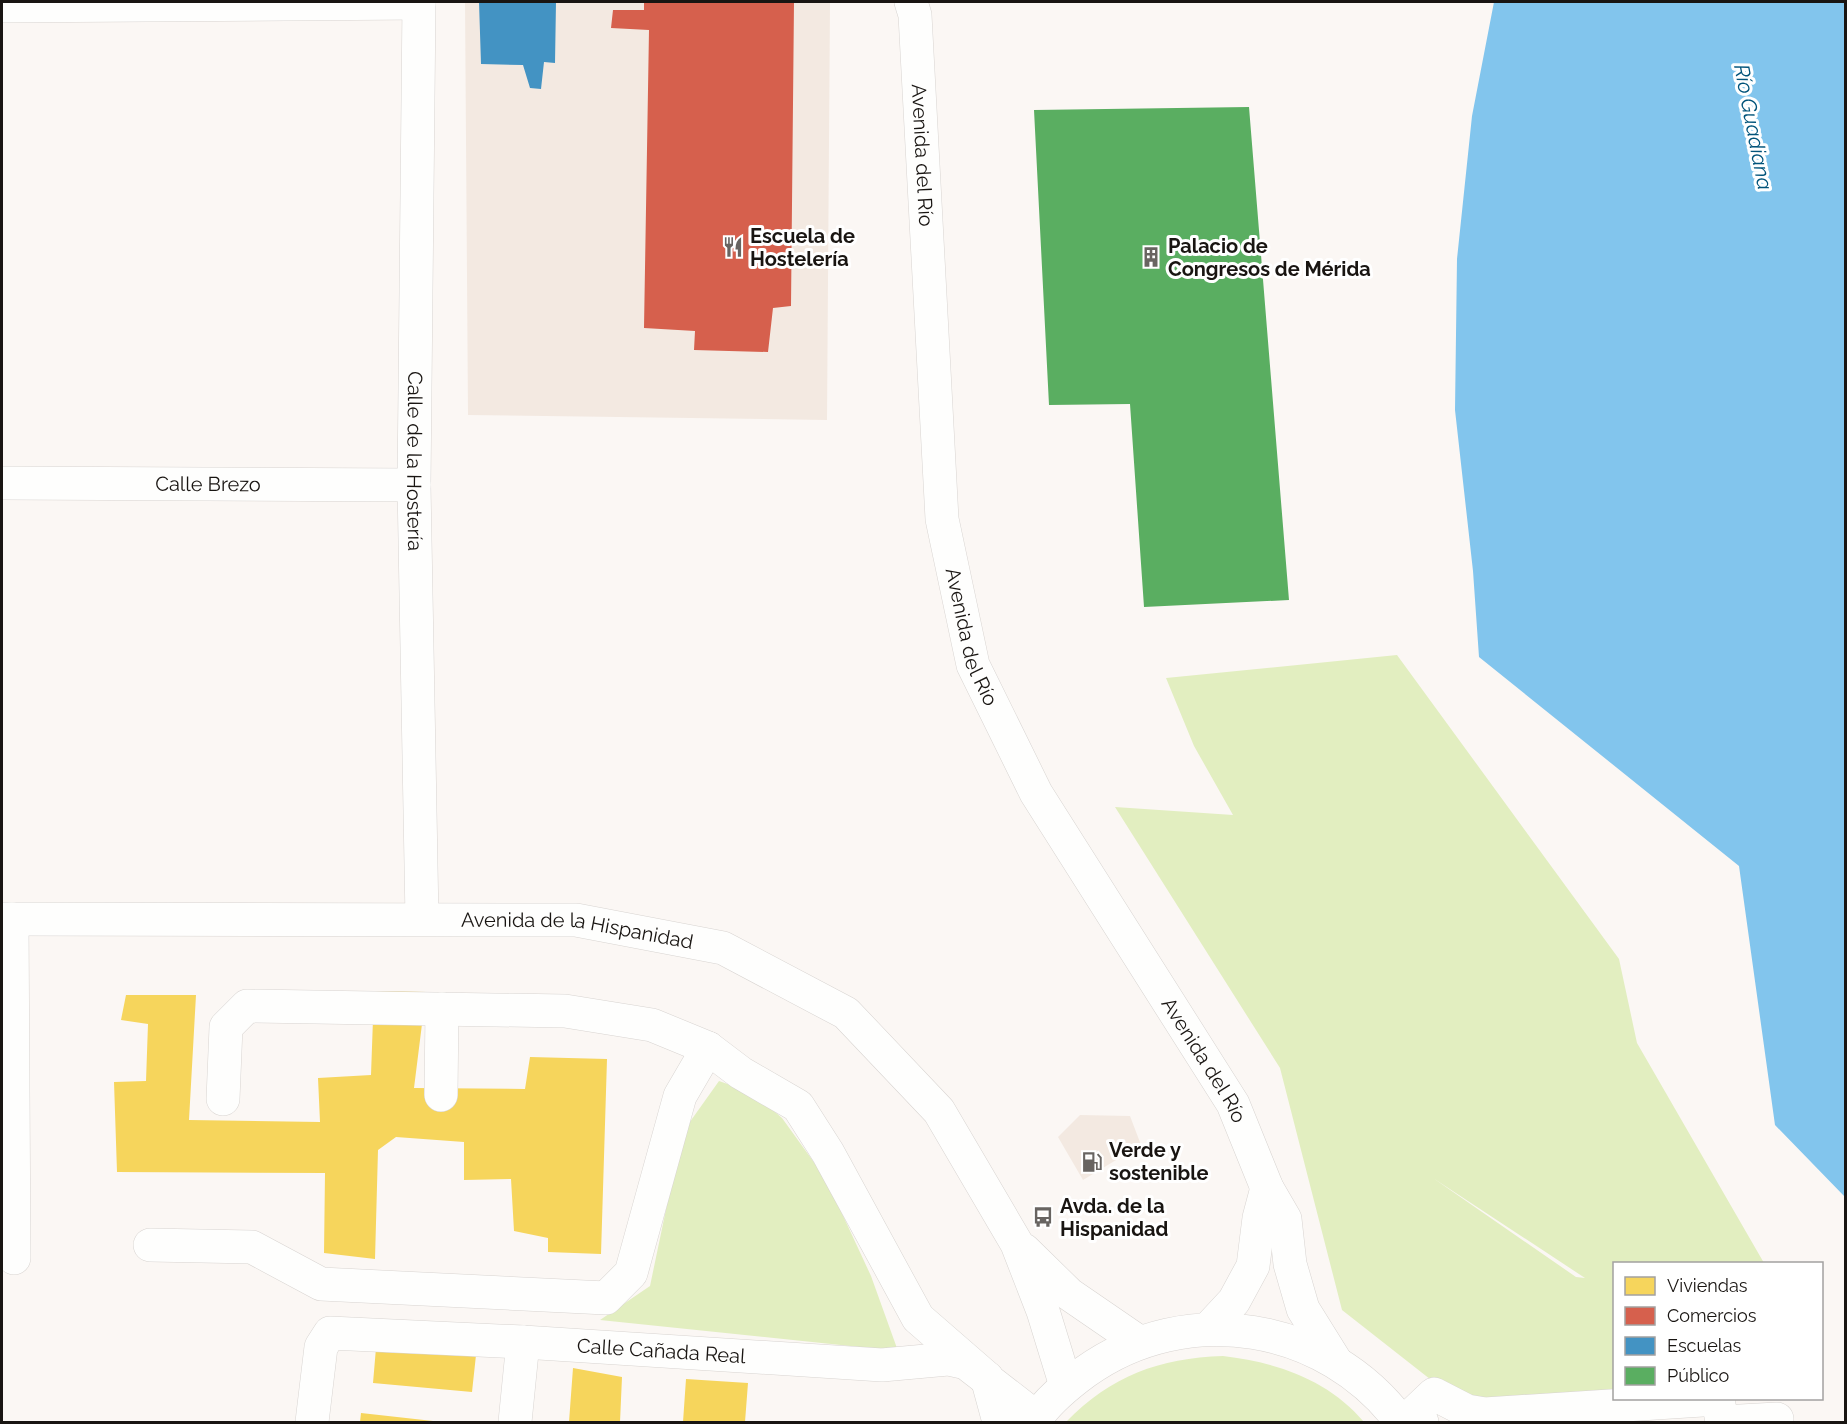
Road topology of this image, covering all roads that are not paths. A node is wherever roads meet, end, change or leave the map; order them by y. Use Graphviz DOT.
graph roads {
  1 [pos="419,2"];
  2 [pos="2,6"];
  3 [pos="915,6"];
  4 [pos="2,483"];
  5 [pos="414,485"];
  6 [pos="7,920"];
  7 [pos="422,920"];
  8 [pos="442,1009"];
  9 [pos="708,1048"];
  10 [pos="441,1095"];
  11 [pos="223,1099"];
  12 [pos="1267,1188"];
  13 [pos="1017,1244"];
  14 [pos="150,1245"];
  15 [pos="14,1258"];
  16 [pos="1208,1329"];
  17 [pos="523,1342"];
  18 [pos="1139,1342"];
  19 [pos="1336,1362"];
  20 [pos="987,1378"];
  21 [pos="1066,1386"];
  22 [pos="1702,1400"];
  23 [pos="1718,1400"];
  24 [pos="1035,1420"];
  25 [pos="312,1422"];
  26 [pos="515,1422"];
  27 [pos="999,1422"];
  28 [pos="1401,1422"];
  29 [pos="1422,1422"];
  30 [pos="1777,1422"];
  1 -- 2 [label="street"];
  1 -- 5 [label="street, Calle de la Hostería"];
  3 -- 12 [label="street, Avenida del Río"];
  4 -- 5 [label="street, Calle Brezo"];
  5 -- 7 [label="street, Calle de la Hostería"];
  6 -- 7 [label="street, Avenida de la Hispanidad"];
  6 -- 15 [label="street"];
  7 -- 13 [label="street, Avenida de la Hispanidad"];
  8 -- 9 [label="street"];
  8 -- 10 [label="street"];
  8 -- 11 [label="street"];
  9 -- 14 [label="street"];
  9 -- 20 [label="street"];
  12 -- 16 [label="street"];
  12 -- 19 [label="street, Avenida del Río"];
  13 -- 18 [label="street, Avenida de la Hispanidad"];
  13 -- 21 [label="street, Avenida de la Hispanidad"];
  16 -- 18 [label="street"];
  16 -- 19 [label="street"];
  17 -- 20 [label="street, Calle Cañada Real"];
  17 -- 25 [label="street, Calle Cañada Real"];
  17 -- 26 [label="street"];
  18 -- 21 [label="street"];
  19 -- 28 [label="street"];
  20 -- 24 [label="street, Calle Cañada Real"];
  20 -- 27 [label="street"];
  21 -- 24 [label="street"];
  22 -- 29 [label="street"];
  23 -- 30 [label="street"];
}
